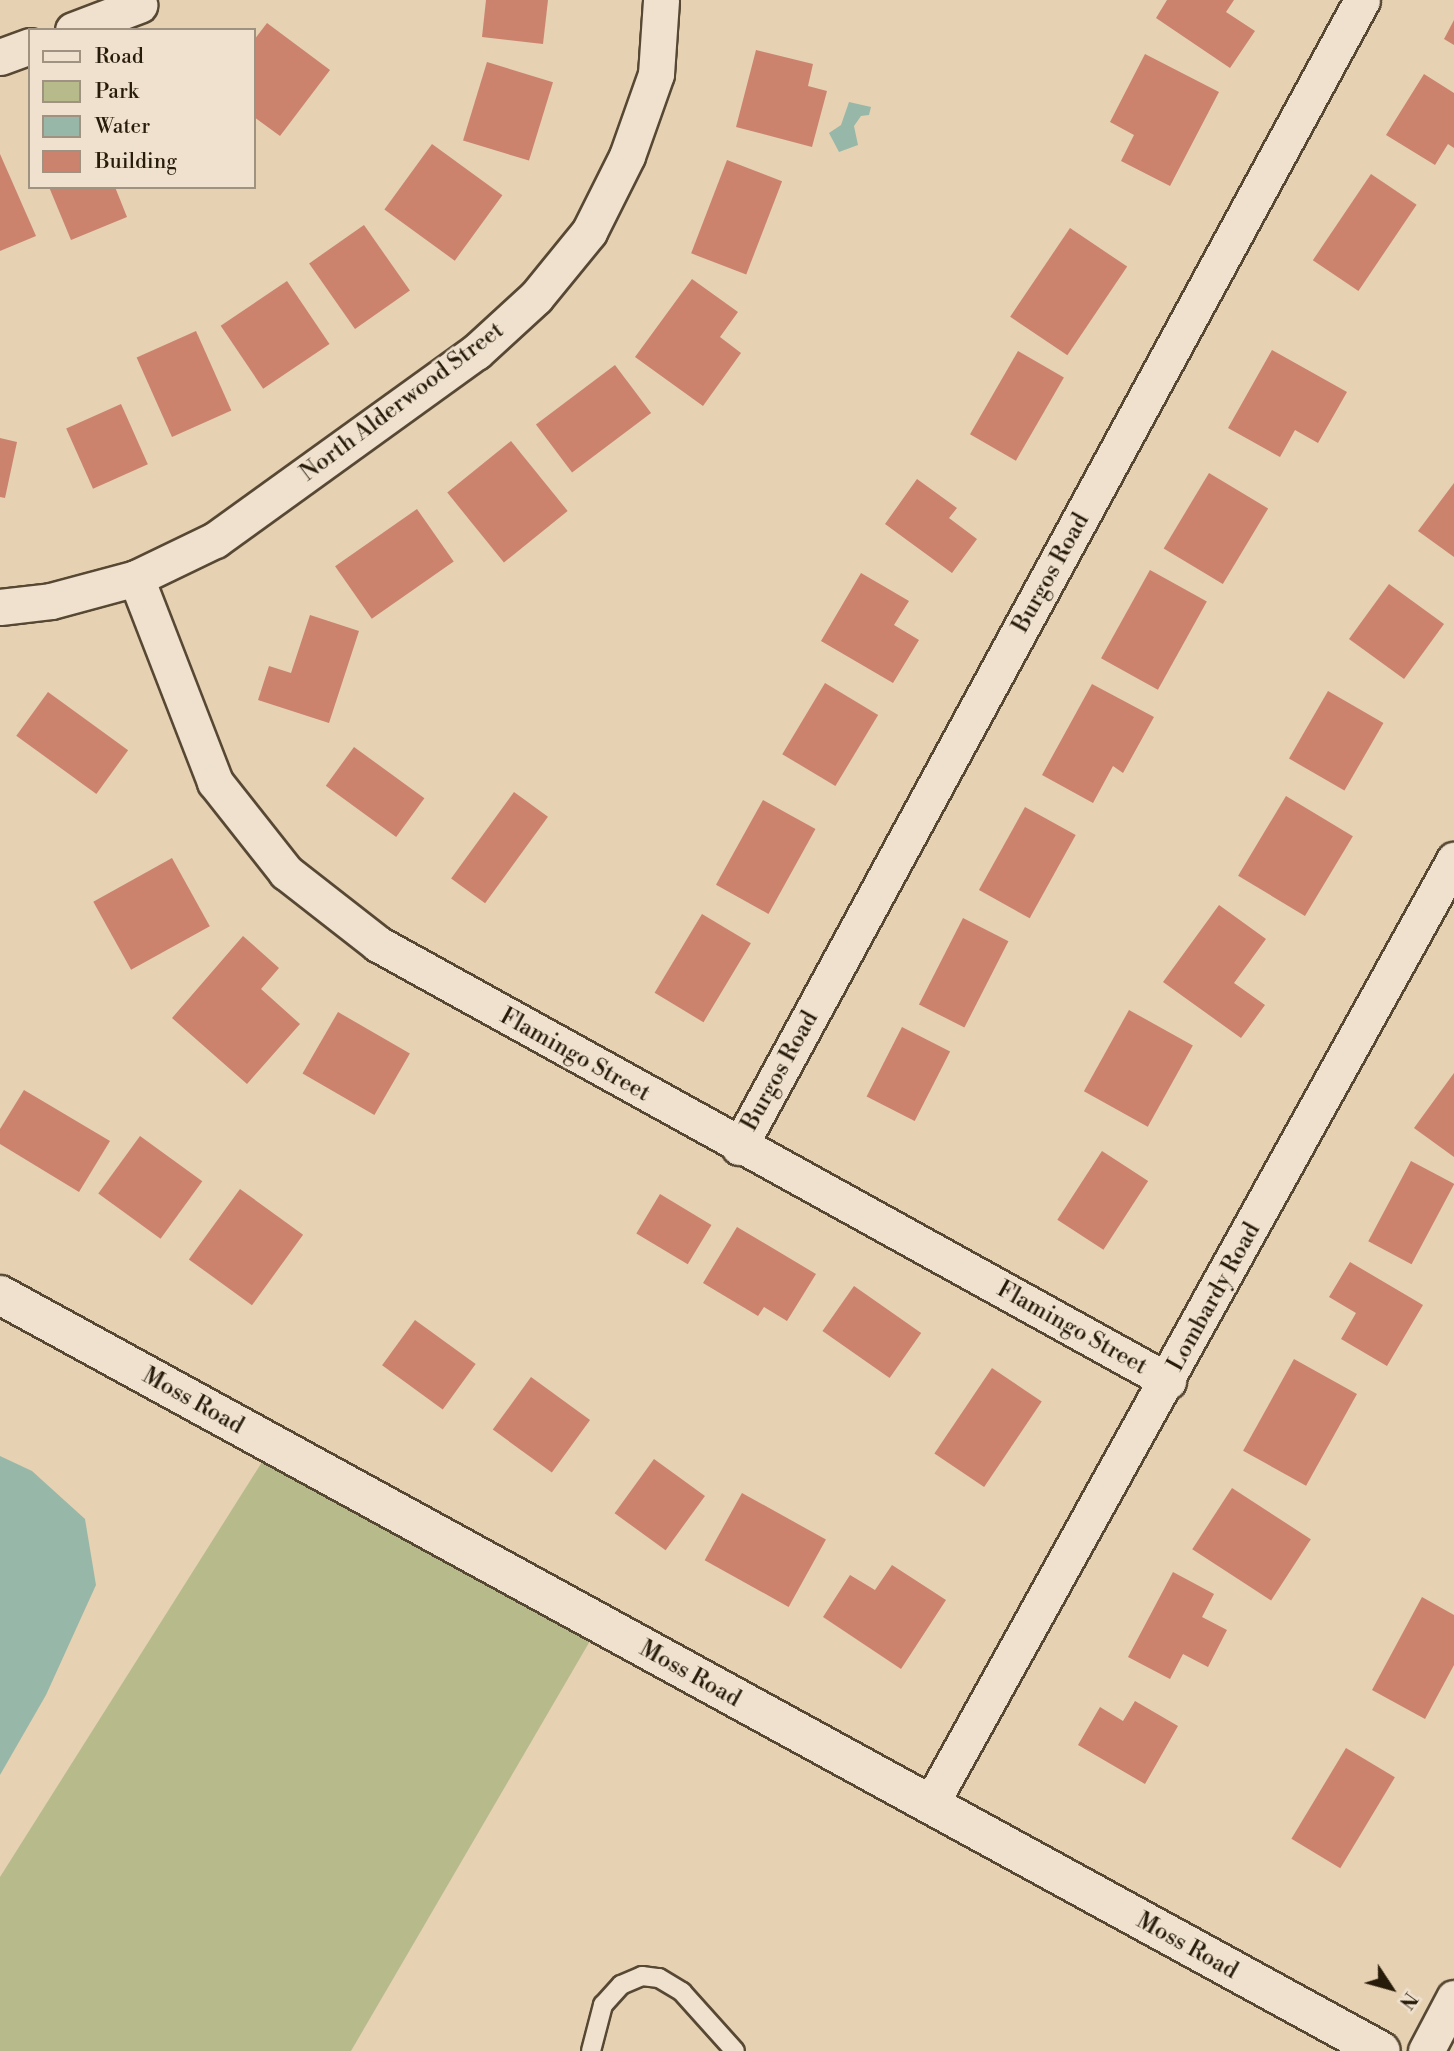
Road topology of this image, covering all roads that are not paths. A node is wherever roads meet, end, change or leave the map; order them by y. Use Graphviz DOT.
graph roads {
  1 [pos="661,0"];
  2 [pos="1362,0"];
  3 [pos="139,5"];
  4 [pos="78,28"];
  5 [pos="28,47"];
  6 [pos="0,57"];
  7 [pos="136,578"];
  8 [pos="0,607"];
  9 [pos="1454,860"];
  10 [pos="739,1147"];
  11 [pos="0,1295"];
  12 [pos="1168,1381"];
  13 [pos="930,1805"];
  14 [pos="1454,1998"];
  15 [pos="1363,2047"];
  16 [pos="591,2051"];
  17 [pos="735,2051"];
  18 [pos="1426,2051"];
  1 -- 7 [label="street, North Alderwood Street"];
  2 -- 10 [label="street, Burgos Road"];
  3 -- 4 [label="street"];
  5 -- 6 [label="street"];
  7 -- 8 [label="street, North Alderwood Street"];
  7 -- 10 [label="street, Flamingo Street"];
  9 -- 12 [label="street, Lombardy Road"];
  10 -- 12 [label="street, Flamingo Street"];
  11 -- 13 [label="street, Moss Road"];
  12 -- 13 [label="street, Lombardy Road"];
  13 -- 15 [label="street, Moss Road"];
  14 -- 18 [label="street"];
  16 -- 17 [label="lane"];
}
